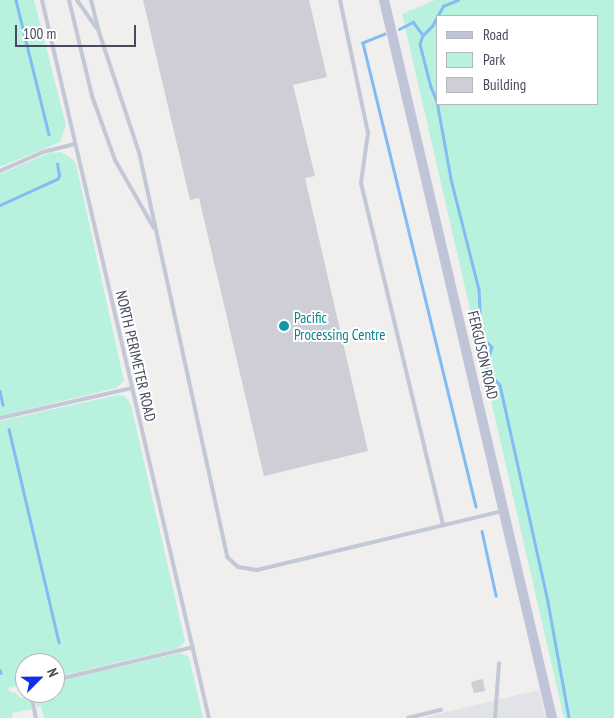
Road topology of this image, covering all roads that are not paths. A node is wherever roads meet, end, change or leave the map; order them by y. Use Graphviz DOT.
graph roads {
  1 [pos="42,0"];
  2 [pos="69,0"];
  3 [pos="77,0"];
  4 [pos="91,0"];
  5 [pos="340,0"];
  6 [pos="384,0"];
  7 [pos="98,29"];
  8 [pos="75,144"];
  9 [pos="0,171"];
  10 [pos="157,233"];
  11 [pos="132,388"];
  12 [pos="0,418"];
  13 [pos="504,510"];
  14 [pos="443,525"];
  15 [pos="193,647"];
  16 [pos="499,663"];
  17 [pos="65,678"];
  18 [pos="33,703"];
  19 [pos="441,710"];
  20 [pos="36,718"];
  21 [pos="209,718"];
  22 [pos="408,718"];
  23 [pos="496,718"];
  24 [pos="552,718"];
  1 -- 8 [label="lane, NORTH PERIMETER ROAD"];
  2 -- 10 [label="lane"];
  3 -- 7 [label="lane"];
  4 -- 7 [label="lane"];
  5 -- 14 [label="lane"];
  6 -- 13 [label="street, FERGUSON ROAD"];
  7 -- 10 [label="lane"];
  8 -- 9 [label="lane"];
  8 -- 11 [label="lane, NORTH PERIMETER ROAD"];
  10 -- 14 [label="lane"];
  11 -- 12 [label="lane"];
  11 -- 15 [label="lane, NORTH PERIMETER ROAD"];
  13 -- 14 [label="lane"];
  13 -- 24 [label="street, FERGUSON ROAD"];
  15 -- 17 [label="lane"];
  15 -- 21 [label="lane, NORTH PERIMETER ROAD"];
  16 -- 23 [label="lane"];
  18 -- 20 [label="lane"];
  19 -- 22 [label="lane"];
}
